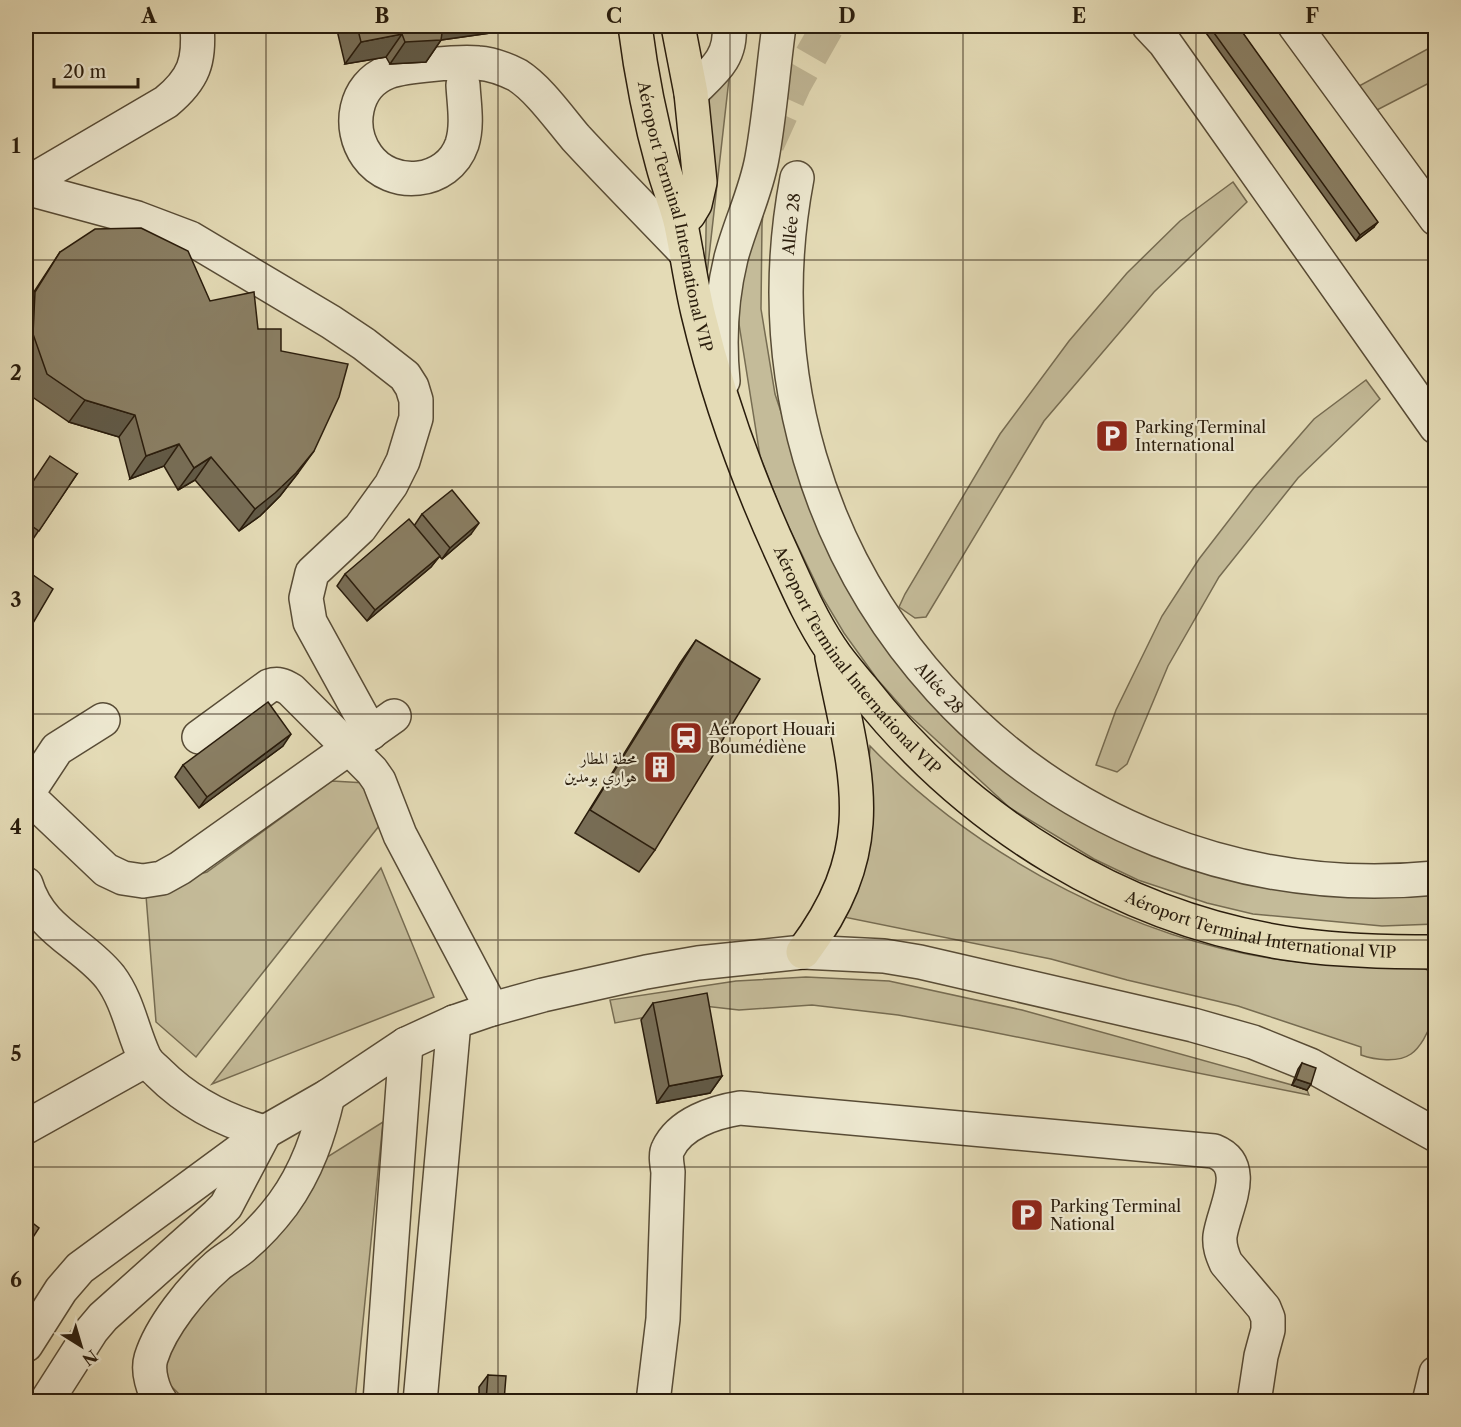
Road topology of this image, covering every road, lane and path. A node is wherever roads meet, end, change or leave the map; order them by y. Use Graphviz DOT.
graph roads {
  1 [pos="197,26"];
  2 [pos="635,26"];
  3 [pos="678,26"];
  4 [pos="729,26"];
  5 [pos="765,26"];
  6 [pos="772,26"];
  7 [pos="779,26"];
  8 [pos="789,26"];
  9 [pos="1149,26"];
  10 [pos="1294,26"];
  11 [pos="463,85"];
  12 [pos="691,93"];
  13 [pos="766,123"];
  14 [pos="797,178"];
  15 [pos="26,186"];
  16 [pos="1436,219"];
  17 [pos="683,237"];
  18 [pos="730,424"];
  19 [pos="1436,427"];
  20 [pos="831,649"];
  21 [pos="103,720"];
  22 [pos="372,732"];
  23 [pos="199,737"];
  24 [pos="26,795"];
  25 [pos="1436,878"];
  26 [pos="26,884"];
  27 [pos="803,952"];
  28 [pos="1436,952"];
  29 [pos="492,1009"];
  30 [pos="454,1022"];
  31 [pos="406,1044"];
  32 [pos="146,1060"];
  33 [pos="328,1096"];
  34 [pos="26,1127"];
  35 [pos="265,1132"];
  36 [pos="1436,1135"];
  37 [pos="26,1345"];
  38 [pos="1436,1373"];
  39 [pos="46,1401"];
  40 [pos="161,1401"];
  41 [pos="380,1401"];
  42 [pos="420,1401"];
  43 [pos="653,1401"];
  44 [pos="1254,1401"];
  45 [pos="1429,1401"];
  1 -- 15 [label="street"];
  2 -- 17 [label="main road, Aéroport Terminal International VIP"];
  3 -- 12 [label="main road"];
  4 -- 12 [label="street"];
  5 -- 13 [label="street"];
  6 -- 13 [label="street"];
  7 -- 13 [label="street"];
  8 -- 13 [label="street"];
  9 -- 19 [label="street"];
  10 -- 16 [label="street"];
  11 -- 17 [label="street"];
  12 -- 17 [label="main road"];
  13 -- 18 [label="street"];
  14 -- 25 [label="street, Allée 28"];
  15 -- 22 [label="street"];
  17 -- 18 [label="main road, Aéroport Terminal International VIP"];
  18 -- 20 [label="main road, Aéroport Terminal International VIP"];
  20 -- 27 [label="main road"];
  20 -- 28 [label="main road, Aéroport Terminal International VIP"];
  21 -- 24 [label="street"];
  22 -- 23 [label="street"];
  22 -- 24 [label="street"];
  22 -- 29 [label="street"];
  26 -- 32 [label="street"];
  27 -- 29 [label="street"];
  27 -- 36 [label="street"];
  29 -- 30 [label="street"];
  30 -- 31 [label="street"];
  30 -- 42 [label="street"];
  31 -- 33 [label="street"];
  31 -- 41 [label="street"];
  32 -- 34 [label="street"];
  32 -- 35 [label="street"];
  33 -- 35 [label="street"];
  33 -- 40 [label="street"];
  35 -- 37 [label="street"];
  35 -- 39 [label="street"];
  38 -- 45 [label="street"];
  43 -- 44 [label="street"];
}
